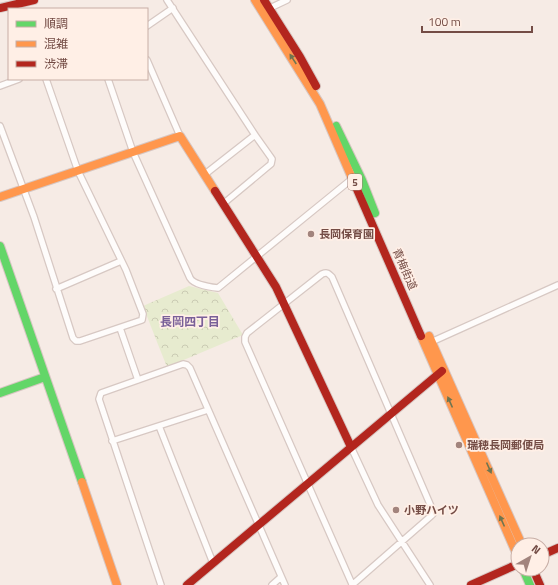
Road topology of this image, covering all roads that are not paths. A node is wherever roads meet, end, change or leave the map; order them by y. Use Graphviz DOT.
graph roads {
  1 [pos="34,0"];
  2 [pos="167,0"];
  3 [pos="255,0"];
  4 [pos="264,0"];
  5 [pos="287,0"];
  6 [pos="0,8"];
  7 [pos="173,8"];
  8 [pos="265,10"];
  9 [pos="148,25"];
  10 [pos="148,62"];
  11 [pos="16,80"];
  12 [pos="46,80"];
  13 [pos="108,80"];
  14 [pos="0,86"];
  15 [pos="0,126"];
  16 [pos="255,135"];
  17 [pos="180,136"];
  18 [pos="133,152"];
  19 [pos="78,171"];
  20 [pos="204,175"];
  21 [pos="353,178"];
  22 [pos="24,189"];
  23 [pos="0,197"];
  24 [pos="223,204"];
  25 [pos="0,246"];
  26 [pos="256,256"];
  27 [pos="121,261"];
  28 [pos="558,285"];
  29 [pos="56,290"];
  30 [pos="285,304"];
  31 [pos="120,328"];
  32 [pos="429,343"];
  33 [pos="441,372"];
  34 [pos="45,377"];
  35 [pos="138,380"];
  36 [pos="0,393"];
  37 [pos="208,410"];
  38 [pos="391,414"];
  39 [pos="159,426"];
  40 [pos="112,441"];
  41 [pos="351,447"];
  42 [pos="308,483"];
  43 [pos="259,524"];
  44 [pos="518,537"];
  45 [pos="510,538"];
  46 [pos="402,543"];
  47 [pos="213,563"];
  48 [pos="510,568"];
  49 [pos="282,577"];
  50 [pos="117,585"];
  51 [pos="161,585"];
  52 [pos="187,585"];
  53 [pos="272,585"];
  54 [pos="285,585"];
  55 [pos="352,585"];
  56 [pos="430,585"];
  57 [pos="471,585"];
  1 -- 6 [label="street"];
  2 -- 7 [label="street"];
  3 -- 8 [label="street, 青梅街道 / 5"];
  4 -- 8 [label="street, 青梅街道 / 5"];
  5 -- 8 [label="street"];
  7 -- 9 [label="street"];
  7 -- 16 [label="street"];
  21 -- 8 [label="street, 青梅街道 / 5, one-way"];
  8 -- 32 [label="street, 青梅街道 / 5"];
  10 -- 17 [label="street"];
  11 -- 14 [label="street"];
  12 -- 19 [label="street"];
  13 -- 18 [label="street"];
  15 -- 22 [label="street"];
  16 -- 20 [label="street"];
  16 -- 24 [label="street"];
  17 -- 18 [label="street"];
  17 -- 20 [label="street"];
  18 -- 19 [label="street"];
  18 -- 26 [label="street"];
  19 -- 22 [label="street"];
  19 -- 27 [label="street"];
  20 -- 24 [label="street"];
  21 -- 26 [label="street"];
  21 -- 32 [label="street, 青梅街道 / 5"];
  22 -- 23 [label="street"];
  22 -- 29 [label="street"];
  24 -- 26 [label="street"];
  25 -- 34 [label="street"];
  26 -- 30 [label="street"];
  27 -- 29 [label="street"];
  27 -- 31 [label="street"];
  28 -- 32 [label="street"];
  29 -- 31 [label="street"];
  30 -- 38 [label="street"];
  30 -- 41 [label="street"];
  30 -- 42 [label="street"];
  31 -- 35 [label="street"];
  32 -- 33 [label="street, 青梅街道 / 5"];
  33 -- 38 [label="street"];
  33 -- 44 [label="street, 青梅街道 / 5, one-way"];
  45 -- 33 [label="street, 青梅街道 / 5, one-way"];
  34 -- 36 [label="street"];
  34 -- 50 [label="street"];
  35 -- 37 [label="street"];
  35 -- 40 [label="street"];
  37 -- 39 [label="street"];
  37 -- 43 [label="street"];
  38 -- 41 [label="street"];
  38 -- 46 [label="street"];
  39 -- 40 [label="street"];
  39 -- 47 [label="street"];
  40 -- 51 [label="street"];
  41 -- 42 [label="street"];
  41 -- 46 [label="street"];
  42 -- 43 [label="street"];
  42 -- 55 [label="street"];
  43 -- 47 [label="street"];
  43 -- 49 [label="street"];
  46 -- 55 [label="street"];
  46 -- 56 [label="street"];
  47 -- 52 [label="street"];
  48 -- 57 [label="street"];
  49 -- 53 [label="street"];
  49 -- 54 [label="street"];
}
